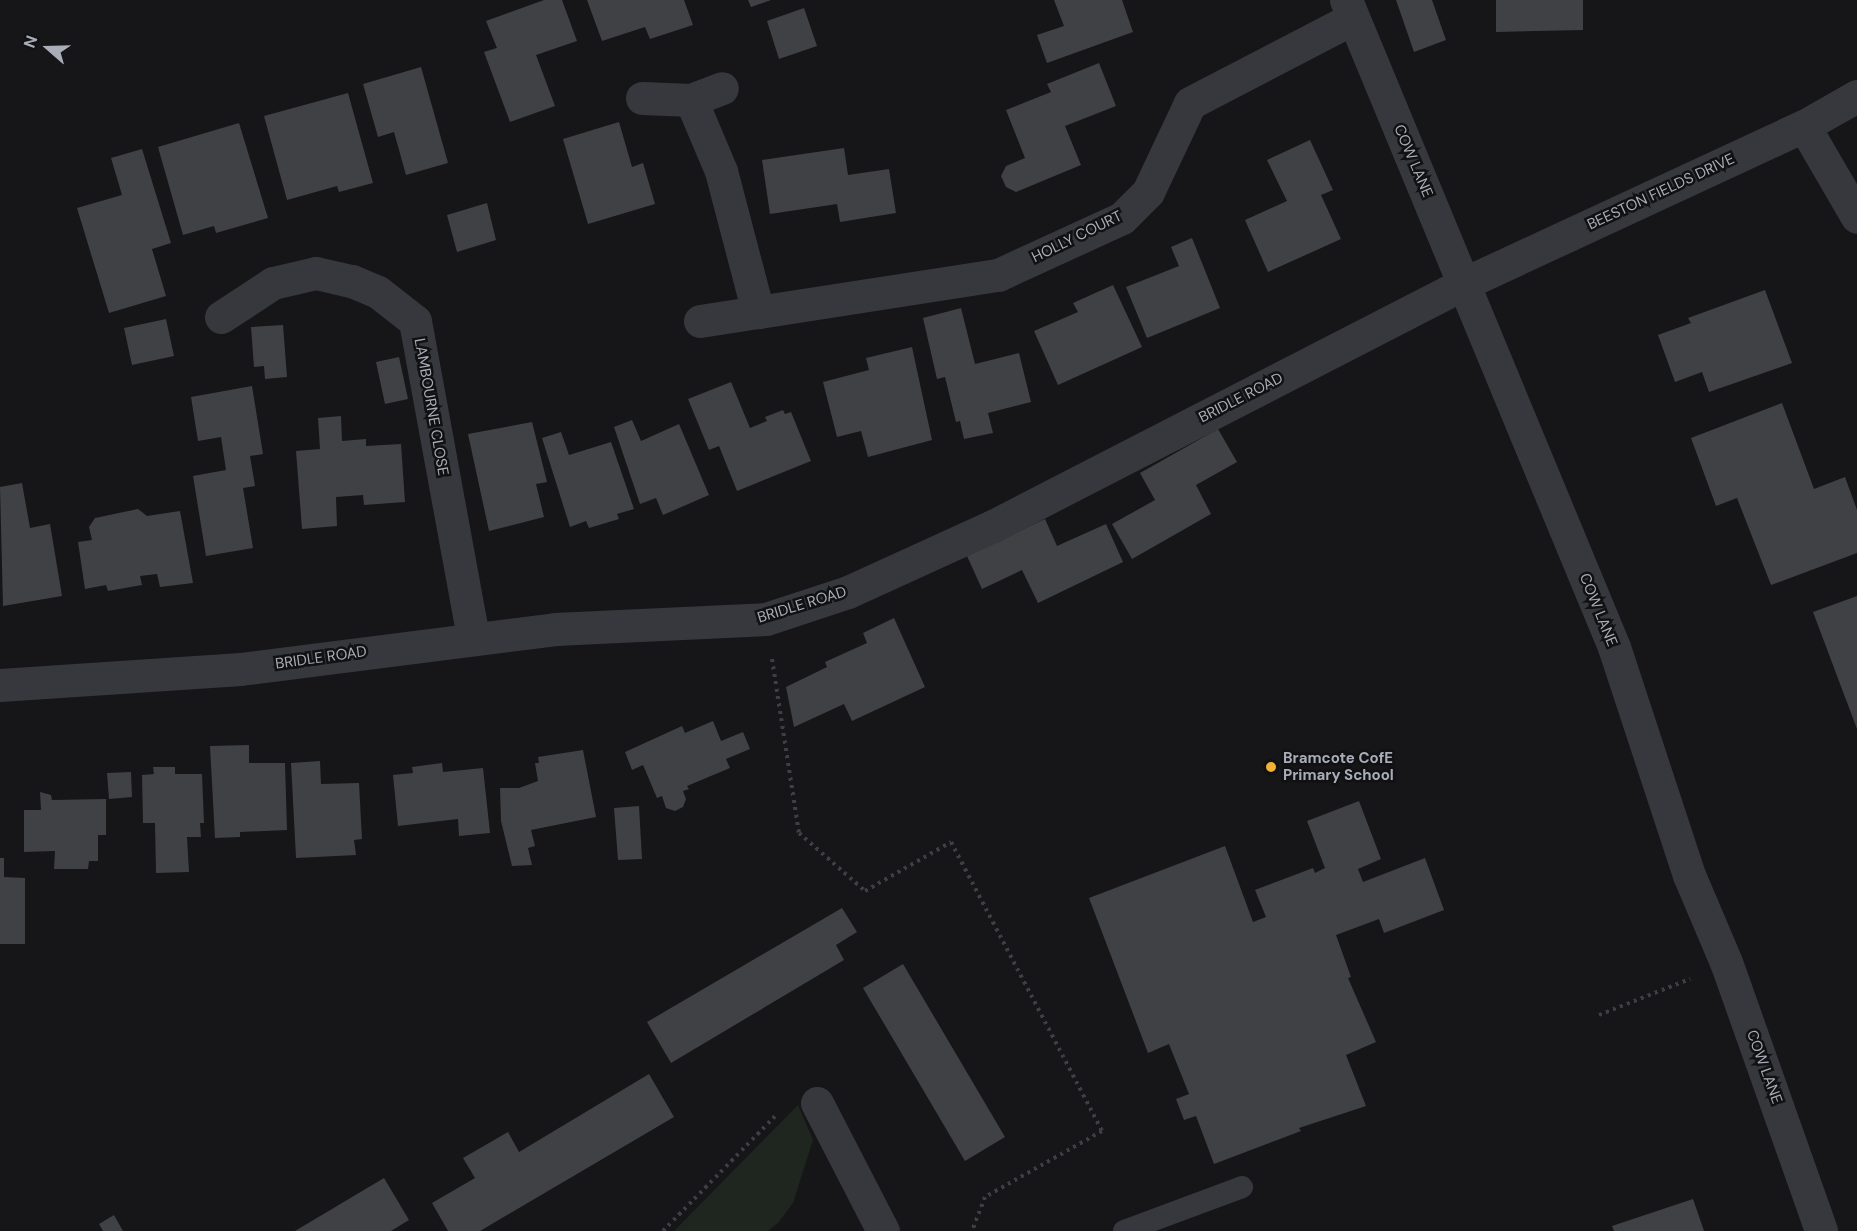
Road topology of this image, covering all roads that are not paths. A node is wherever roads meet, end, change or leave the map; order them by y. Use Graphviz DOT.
graph roads {
  1 [pos="1350,9"];
  2 [pos="722,88"];
  3 [pos="1857,96"];
  4 [pos="642,98"];
  5 [pos="691,100"];
  6 [pos="1804,126"];
  7 [pos="1857,217"];
  8 [pos="1463,284"];
  9 [pos="758,312"];
  10 [pos="221,317"];
  11 [pos="700,321"];
  12 [pos="473,638"];
  13 [pos="0,685"];
  14 [pos="801,1105"];
  15 [pos="1242,1187"];
  16 [pos="883,1231"];
  17 [pos="1124,1231"];
  18 [pos="1821,1231"];
  1 -- 8 [label="street, COW LANE"];
  1 -- 9 [label="street, HOLLY COURT"];
  2 -- 5 [label="street"];
  3 -- 6 [label="street, BEESTON FIELDS DRIVE"];
  4 -- 5 [label="street"];
  5 -- 9 [label="street"];
  6 -- 7 [label="street"];
  6 -- 8 [label="street, BEESTON FIELDS DRIVE"];
  8 -- 12 [label="street, BRIDLE ROAD"];
  8 -- 18 [label="street, COW LANE"];
  9 -- 11 [label="street, HOLLY COURT"];
  10 -- 12 [label="street, LAMBOURNE CLOSE"];
  12 -- 13 [label="street, BRIDLE ROAD"];
  14 -- 16 [label="street"];
  15 -- 17 [label="lane"];
}
